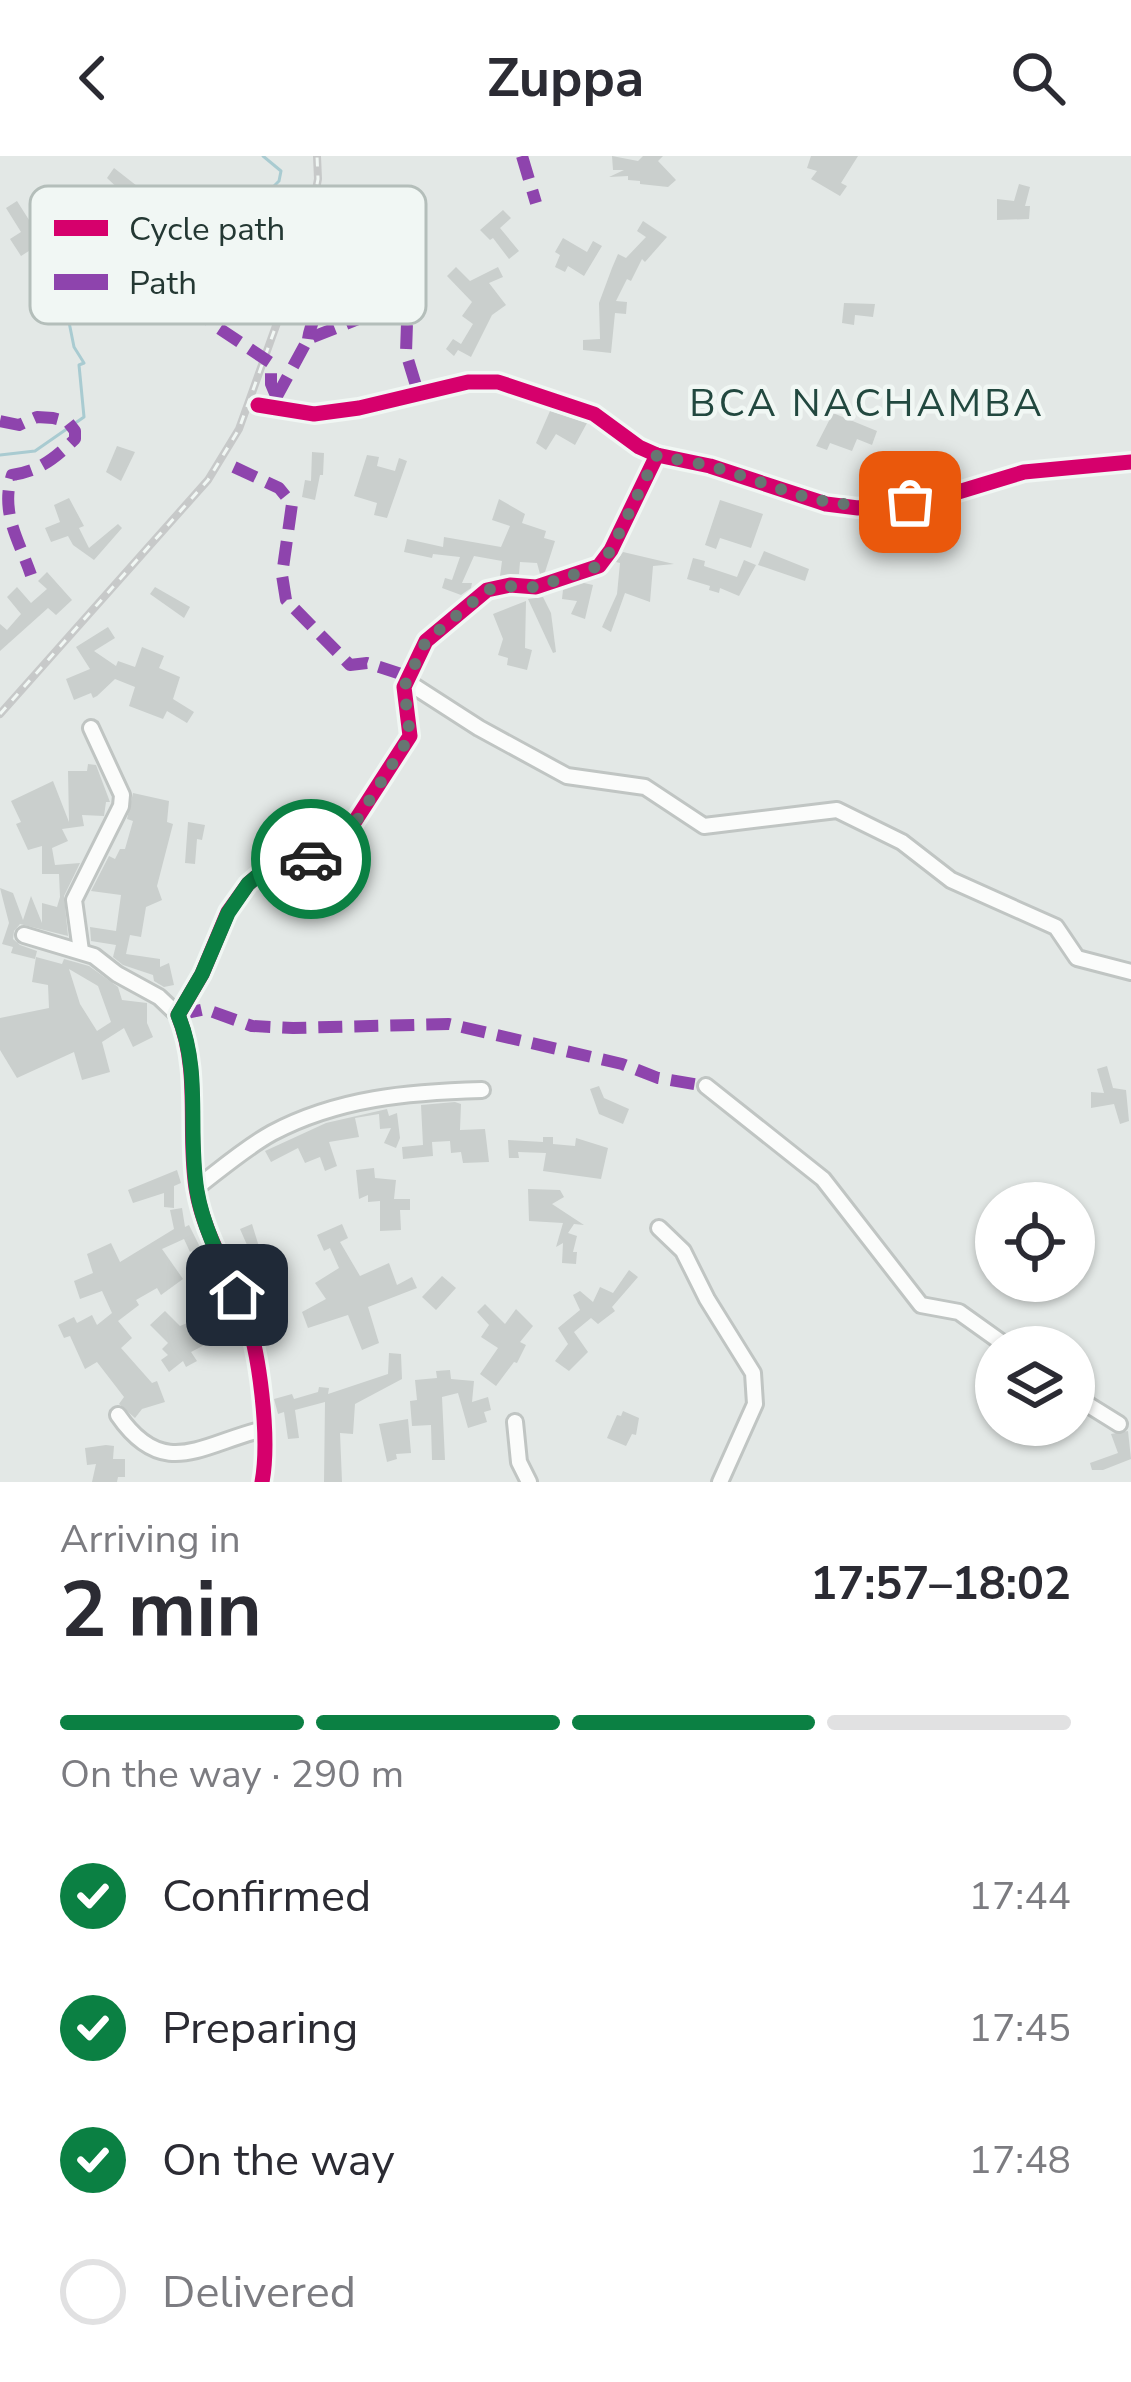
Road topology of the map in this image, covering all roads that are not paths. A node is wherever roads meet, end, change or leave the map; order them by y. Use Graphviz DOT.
graph roads {
  1 [pos="258,405"];
  2 [pos="657,455"];
  3 [pos="1131,462"];
  4 [pos="406,681"];
  5 [pos="91,728"];
  6 [pos="23,935"];
  7 [pos="81,951"];
  8 [pos="1131,972"];
  9 [pos="178,1015"];
  10 [pos="706,1086"];
  11 [pos="482,1090"];
  12 [pos="196,1188"];
  13 [pos="659,1228"];
  14 [pos="979,1326"];
  15 [pos="1095,1409"];
  16 [pos="118,1415"];
  17 [pos="515,1422"];
  18 [pos="1119,1424"];
  19 [pos="264,1429"];
  20 [pos="262,1482"];
  21 [pos="529,1482"];
  22 [pos="720,1482"];
  1 -- 2 [label="street"];
  2 -- 3 [label="street"];
  2 -- 4 [label="street"];
  4 -- 8 [label="street"];
  4 -- 9 [label="street"];
  5 -- 7 [label="street"];
  6 -- 7 [label="street"];
  7 -- 9 [label="street"];
  9 -- 12 [label="street"];
  10 -- 14 [label="street"];
  11 -- 12 [label="street"];
  12 -- 19 [label="street"];
  13 -- 22 [label="street"];
  15 -- 18 [label="street"];
  16 -- 19 [label="street"];
  17 -- 21 [label="street"];
  19 -- 20 [label="street"];
}
